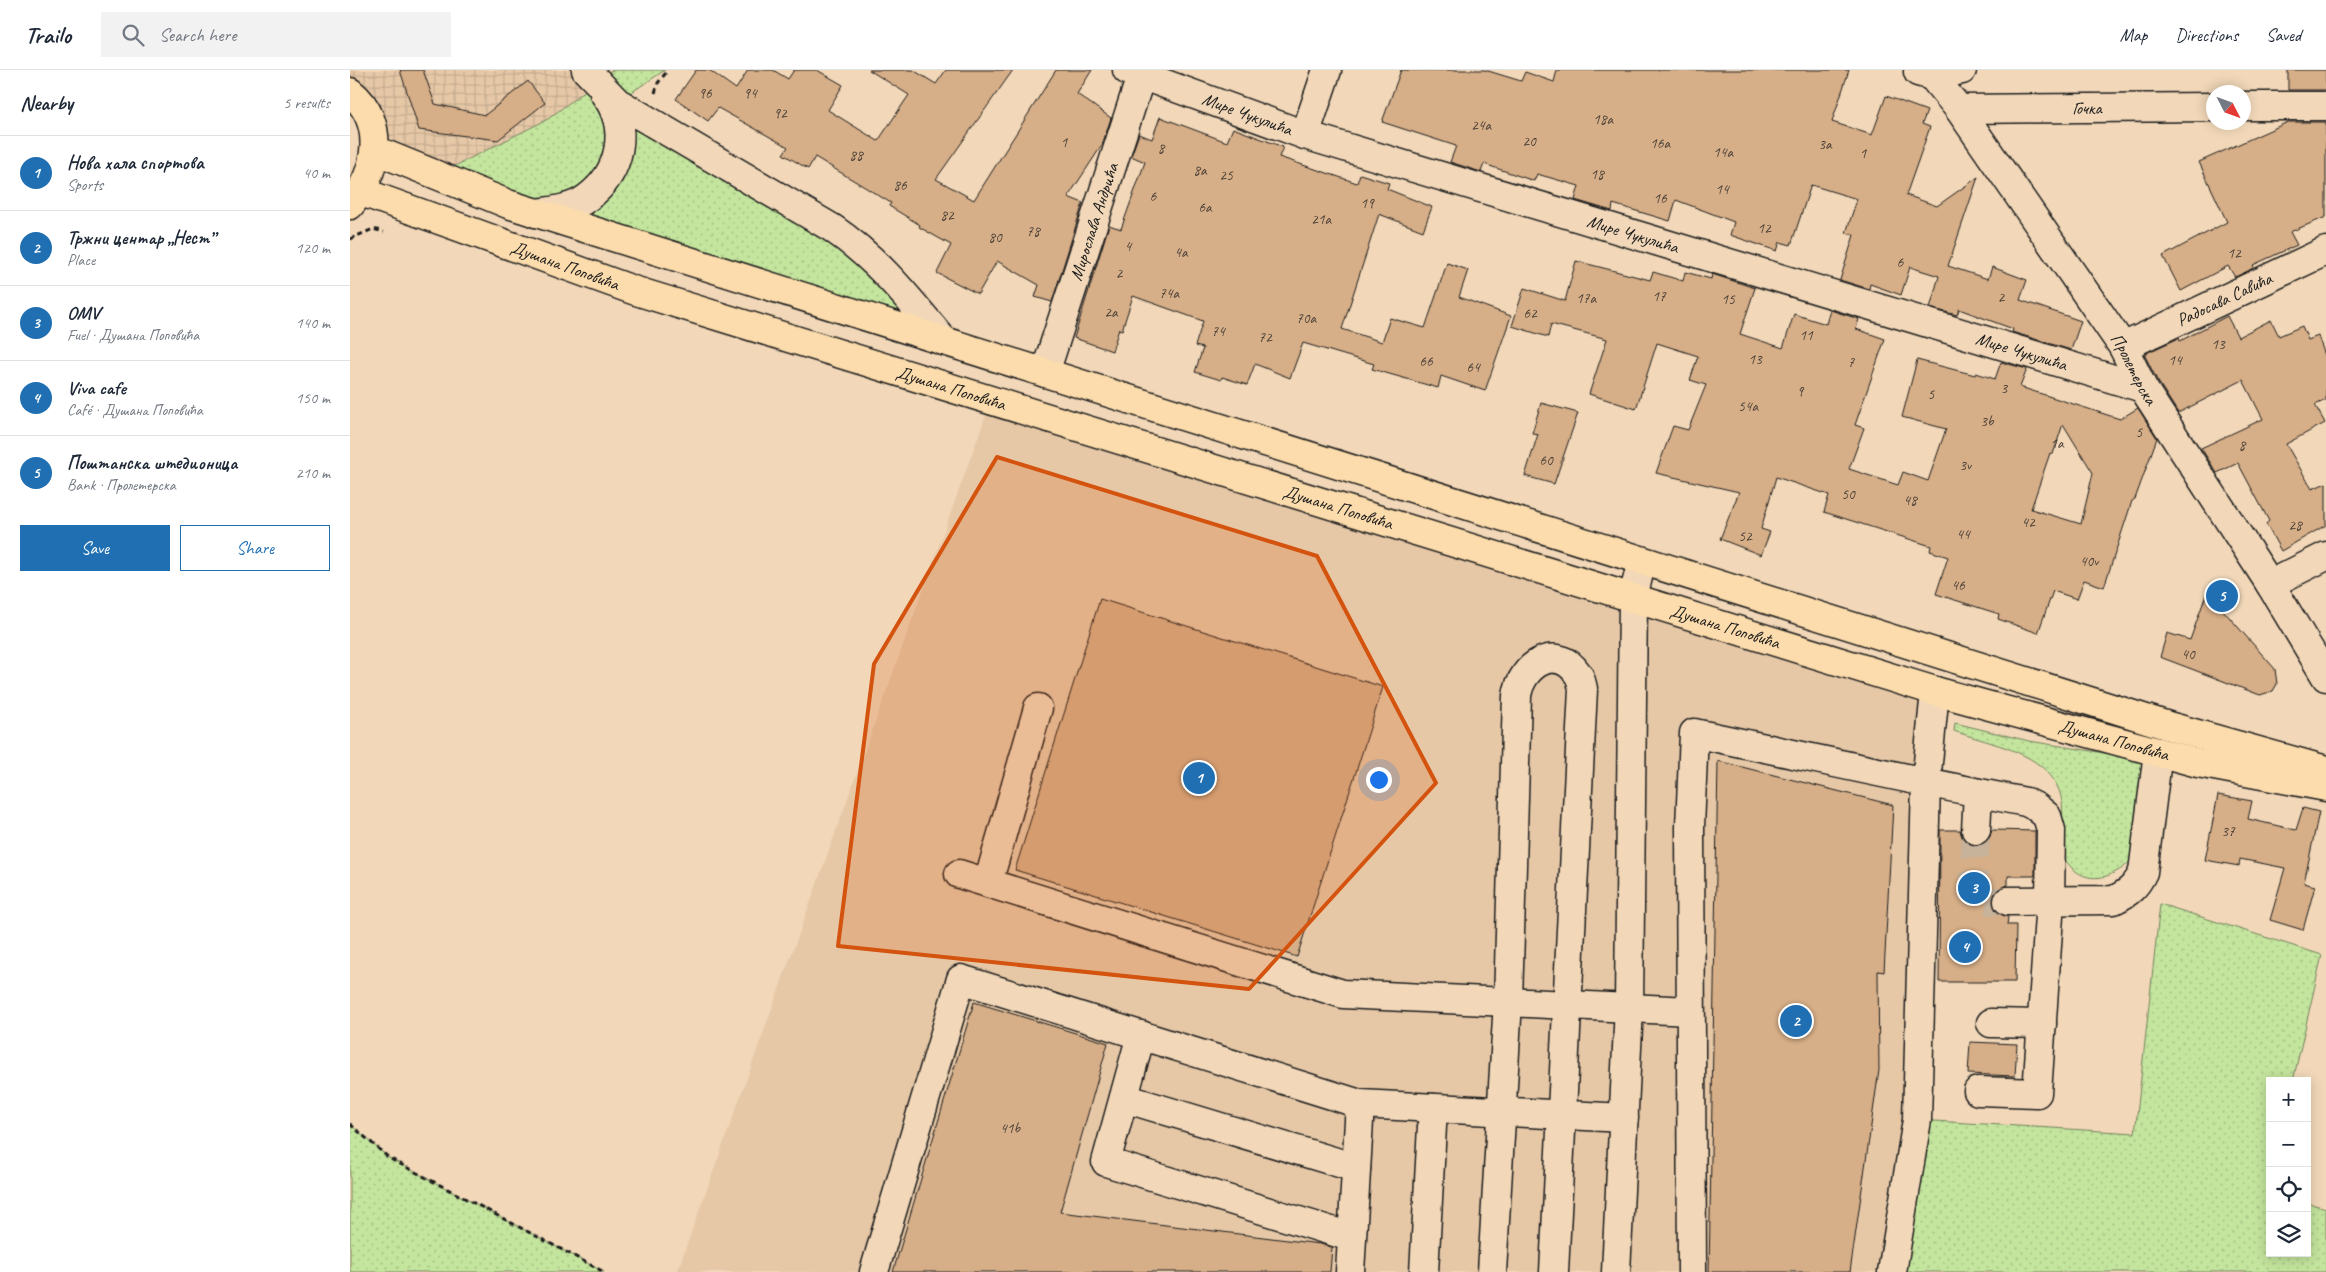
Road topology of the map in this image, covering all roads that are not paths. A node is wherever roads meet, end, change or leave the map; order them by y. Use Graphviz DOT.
graph roads {
  1 [pos="1327,70"];
  2 [pos="1962,70"];
  3 [pos="1137,72"];
  4 [pos="1923,72"];
  5 [pos="591,76"];
  6 [pos="350,92"];
  7 [pos="2251,106"];
  8 [pos="2326,106"];
  9 [pos="2206,107"];
  10 [pos="1958,109"];
  11 [pos="1305,135"];
  12 [pos="375,150"];
  13 [pos="356,198"];
  14 [pos="535,213"];
  15 [pos="2326,251"];
  16 [pos="944,341"];
  17 [pos="2123,347"];
  18 [pos="1046,373"];
  19 [pos="2143,388"];
  20 [pos="2326,556"];
  21 [pos="1642,561"];
  22 [pos="2270,584"];
  23 [pos="1633,598"];
  24 [pos="2326,676"];
  25 [pos="1935,691"];
  26 [pos="1038,708"];
  27 [pos="2158,752"];
  28 [pos="2320,764"];
  29 [pos="1926,783"];
  30 [pos="2326,787"];
  31 [pos="1978,793"];
  32 [pos="1976,830"];
  33 [pos="959,874"];
  34 [pos="988,883"];
  35 [pos="2008,900"];
  36 [pos="2050,902"];
  37 [pos="1508,1001"];
  38 [pos="1569,1004"];
  39 [pos="1629,1007"];
  40 [pos="1690,1010"];
  41 [pos="1991,1023"];
  42 [pos="2042,1024"];
  43 [pos="1141,1035"];
  44 [pos="1978,1091"];
  45 [pos="1124,1098"];
  46 [pos="1360,1104"];
  47 [pos="1433,1108"];
  48 [pos="1502,1112"];
  49 [pos="1563,1115"];
  50 [pos="1624,1118"];
  51 [pos="1356,1168"];
  52 [pos="1352,1238"];
  53 [pos="874,1272"];
  54 [pos="1350,1272"];
  55 [pos="1424,1272"];
  56 [pos="1492,1272"];
  57 [pos="1554,1272"];
  58 [pos="1616,1272"];
  59 [pos="1692,1272"];
  60 [pos="1892,1272"];
  1 -- 11 [label="street"];
  2 -- 4 [label="street"];
  3 -- 11 [label="street, Мире Чукулића"];
  3 -- 18 [label="street, Мирослава Андрића"];
  4 -- 10 [label="street, Пролетерска"];
  5 -- 14 [label="street"];
  5 -- 16 [label="street"];
  6 -- 12 [label="main road"];
  7 -- 8 [label="street"];
  9 -- 10 [label="street, Гочка"];
  10 -- 17 [label="street, Пролетерска"];
  11 -- 19 [label="street, Мире Чукулића"];
  12 -- 13 [label="main road"];
  12 -- 14 [label="main road, Душана Поповића"];
  13 -- 23 [label="main road, Душана Поповића"];
  14 -- 16 [label="main road, Душана Поповића"];
  15 -- 17 [label="street, Радосава Савића"];
  16 -- 18 [label="main road, Душана Поповића"];
  17 -- 19 [label="street, Пролетерска"];
  18 -- 21 [label="main road, Душана Поповића"];
  19 -- 22 [label="street, Пролетерска"];
  20 -- 22 [label="street"];
  21 -- 23 [label="street"];
  21 -- 28 [label="main road, Душана Поповића"];
  22 -- 24 [label="street, Пролетерска"];
  23 -- 25 [label="main road, Душана Поповића"];
  23 -- 39 [label="street"];
  25 -- 27 [label="main road, Душана Поповића"];
  25 -- 29 [label="street"];
  26 -- 34 [label="street"];
  27 -- 30 [label="main road, Душана Поповића"];
  27 -- 36 [label="street"];
  29 -- 31 [label="street"];
  29 -- 40 [label="street"];
  29 -- 60 [label="street"];
  31 -- 32 [label="street"];
  31 -- 36 [label="street"];
  33 -- 34 [label="street"];
  34 -- 37 [label="street"];
  35 -- 36 [label="street"];
  36 -- 42 [label="street"];
  37 -- 38 [label="street"];
  37 -- 38 [label="street"];
  37 -- 48 [label="street"];
  38 -- 39 [label="street"];
  38 -- 49 [label="street"];
  39 -- 40 [label="street"];
  39 -- 50 [label="street"];
  40 -- 59 [label="street"];
  41 -- 42 [label="street"];
  42 -- 44 [label="street"];
  43 -- 45 [label="street"];
  43 -- 46 [label="street"];
  43 -- 53 [label="street"];
  45 -- 51 [label="street"];
  45 -- 52 [label="street"];
  46 -- 47 [label="street"];
  46 -- 51 [label="street"];
  47 -- 48 [label="street"];
  47 -- 55 [label="street"];
  48 -- 49 [label="street"];
  48 -- 56 [label="street"];
  49 -- 50 [label="street"];
  49 -- 57 [label="street"];
  50 -- 58 [label="street"];
  51 -- 52 [label="street"];
  52 -- 54 [label="street"];
}
